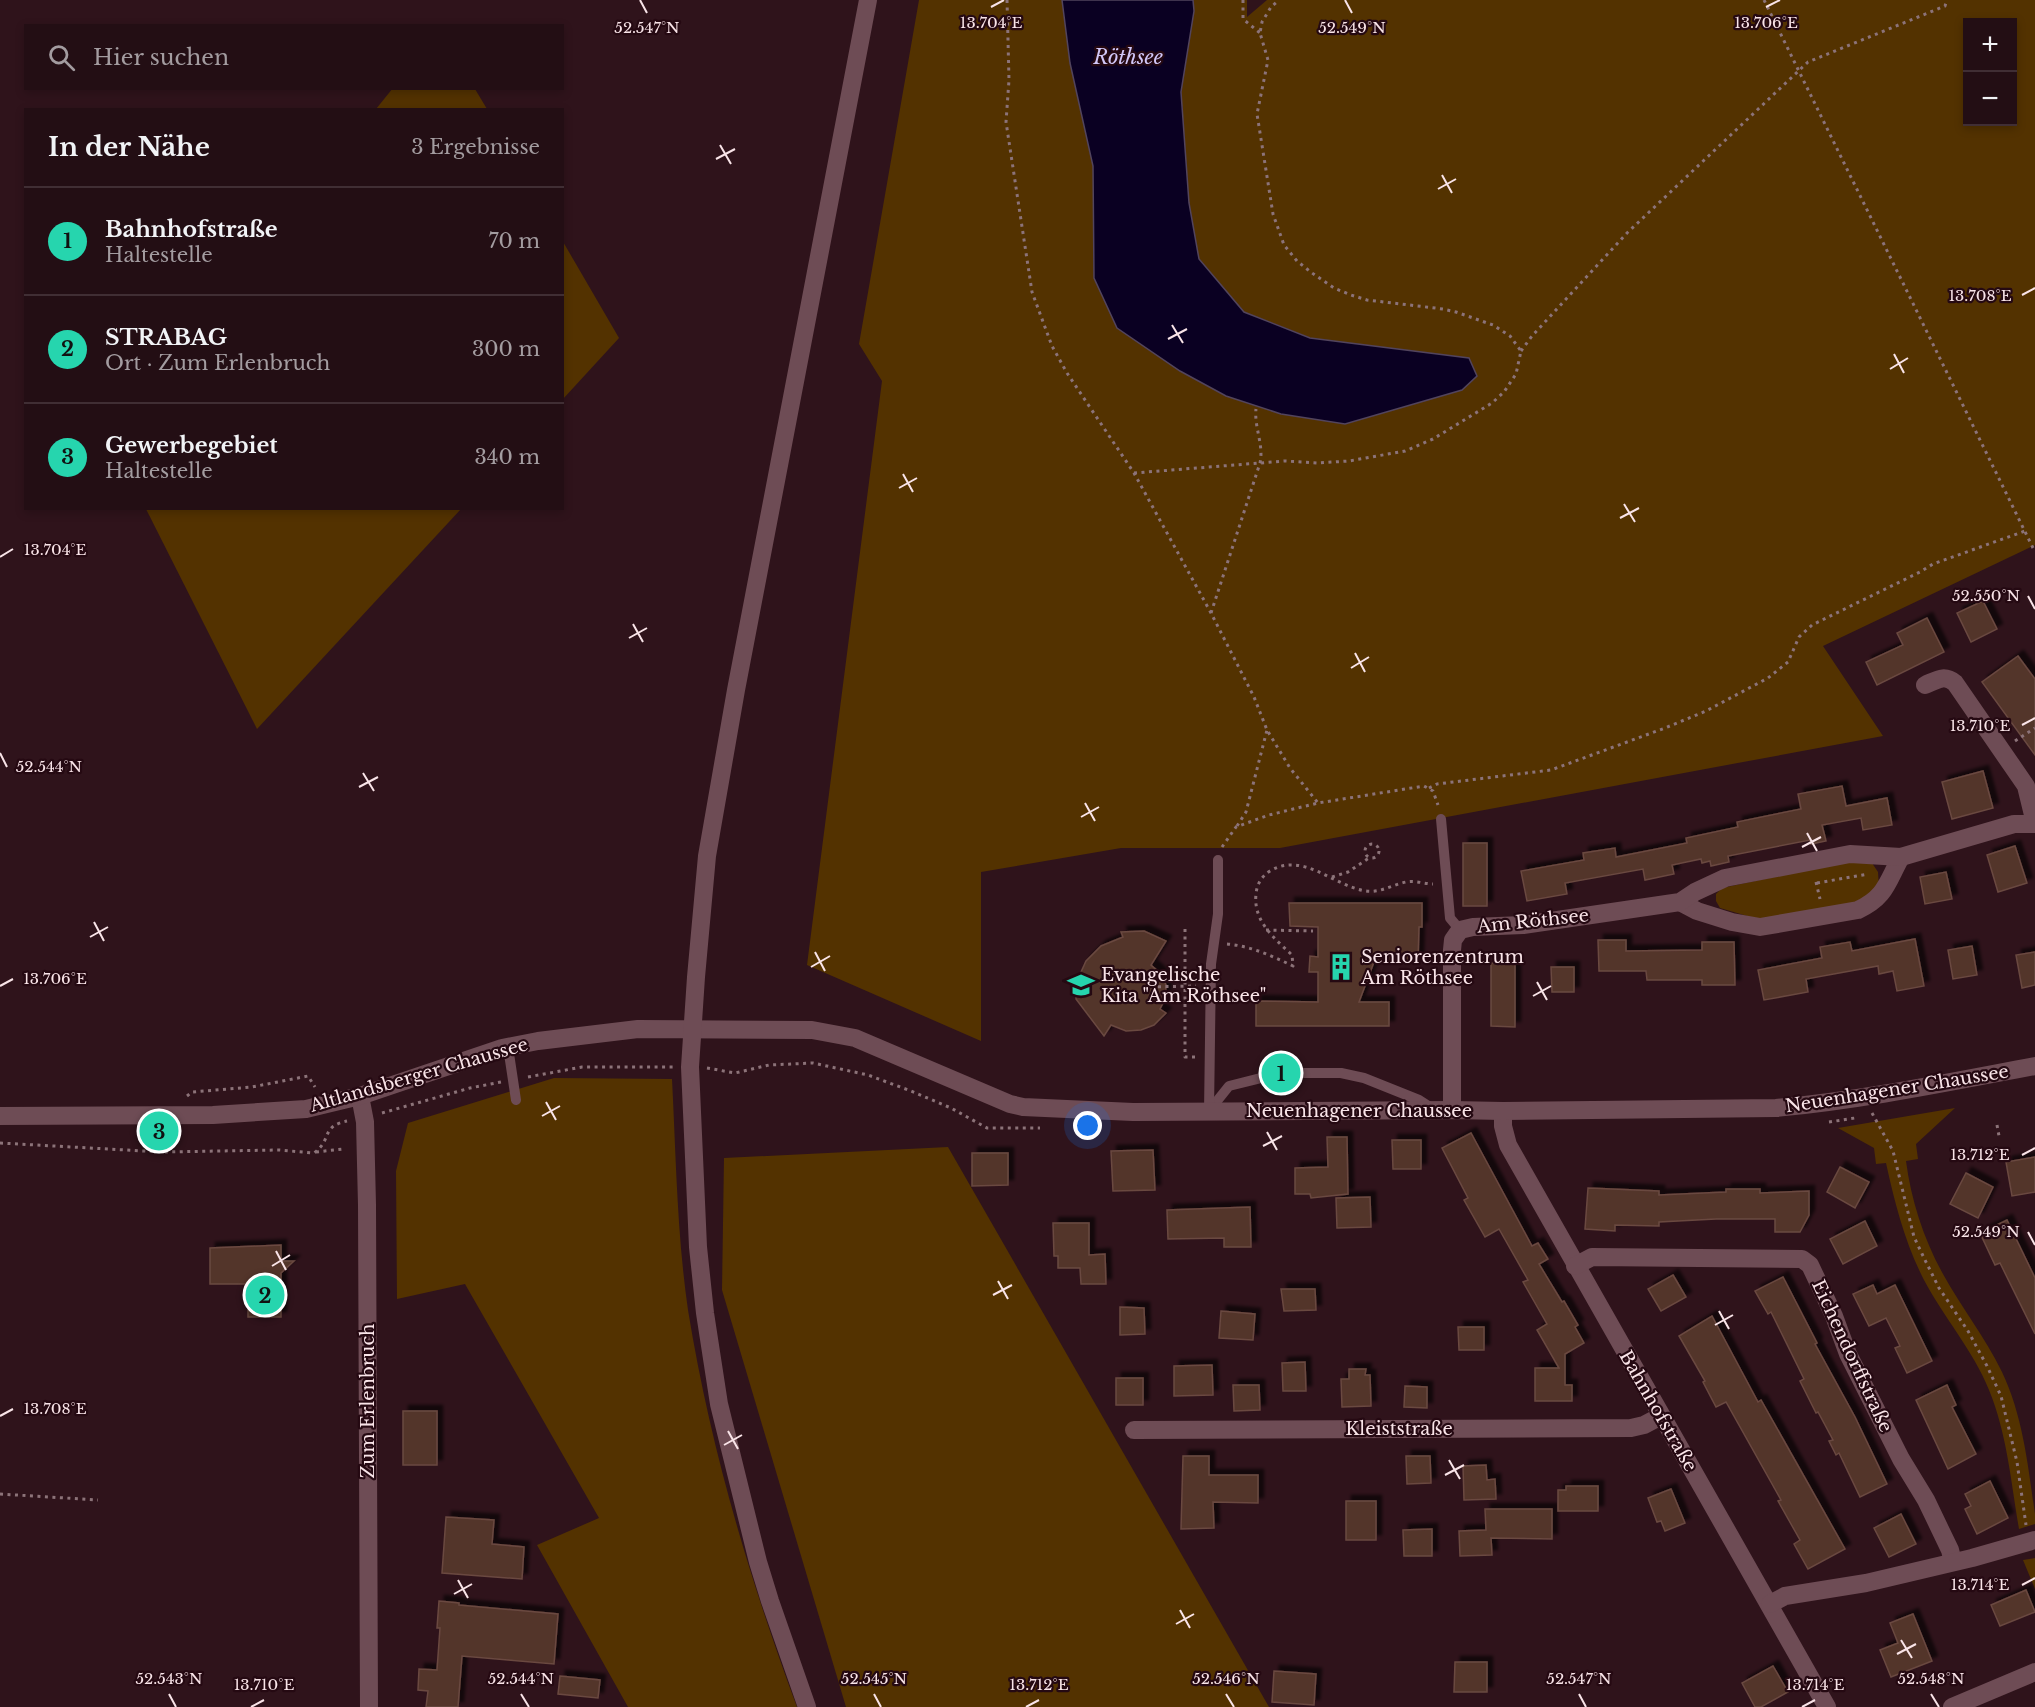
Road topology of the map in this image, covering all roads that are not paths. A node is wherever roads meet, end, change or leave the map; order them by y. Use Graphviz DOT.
graph roads {
  1 [pos="868,0"];
  2 [pos="1925,685"];
  3 [pos="1441,819"];
  4 [pos="2035,824"];
  5 [pos="1218,860"];
  6 [pos="1898,864"];
  7 [pos="1680,902"];
  8 [pos="1460,930"];
  9 [pos="694,1029"];
  10 [pos="508,1047"];
  11 [pos="2035,1066"];
  12 [pos="360,1096"];
  13 [pos="516,1100"];
  14 [pos="1434,1110"];
  15 [pos="1452,1110"];
  16 [pos="1503,1111"];
  17 [pos="1209,1112"];
  18 [pos="0,1116"];
  19 [pos="1575,1266"];
  20 [pos="1661,1416"];
  21 [pos="1134,1430"];
  22 [pos="2032,1541"];
  23 [pos="1953,1562"];
  24 [pos="1770,1604"];
  25 [pos="2035,1672"];
  26 [pos="369,1707"];
  27 [pos="807,1707"];
  28 [pos="1827,1707"];
  29 [pos="1952,1707"];
  1 -- 9 [label="street"];
  2 -- 4 [label="street, Am Röthsee"];
  3 -- 8 [label="lane"];
  4 -- 6 [label="street, Am Röthsee"];
  5 -- 17 [label="lane"];
  6 -- 7 [label="street, Am Röthsee"];
  6 -- 7 [label="street"];
  7 -- 8 [label="street, Am Röthsee"];
  8 -- 15 [label="street, Am Röthsee"];
  9 -- 10 [label="street, Altlandsberger Chaussee"];
  9 -- 17 [label="street, Neuenhagener Chaussee"];
  9 -- 27 [label="street"];
  10 -- 12 [label="street, Altlandsberger Chaussee"];
  10 -- 13 [label="lane"];
  11 -- 16 [label="street, Neuenhagener Chaussee"];
  12 -- 18 [label="street, Altlandsberger Chaussee"];
  12 -- 26 [label="street, Zum Erlenbruch"];
  14 -- 15 [label="street, Neuenhagener Chaussee"];
  14 -- 17 [label="street, Neuenhagener Chaussee"];
  14 -- 17 [label="lane"];
  15 -- 16 [label="street, Neuenhagener Chaussee"];
  16 -- 19 [label="street, Bahnhofstraße"];
  19 -- 20 [label="street, Bahnhofstraße"];
  19 -- 23 [label="street, Eichendorffstraße"];
  20 -- 21 [label="street, Kleiststraße"];
  20 -- 24 [label="street, Bahnhofstraße"];
  22 -- 23 [label="street"];
  23 -- 24 [label="street"];
  24 -- 28 [label="street, Bahnhofstraße"];
  25 -- 29 [label="street"];
}
